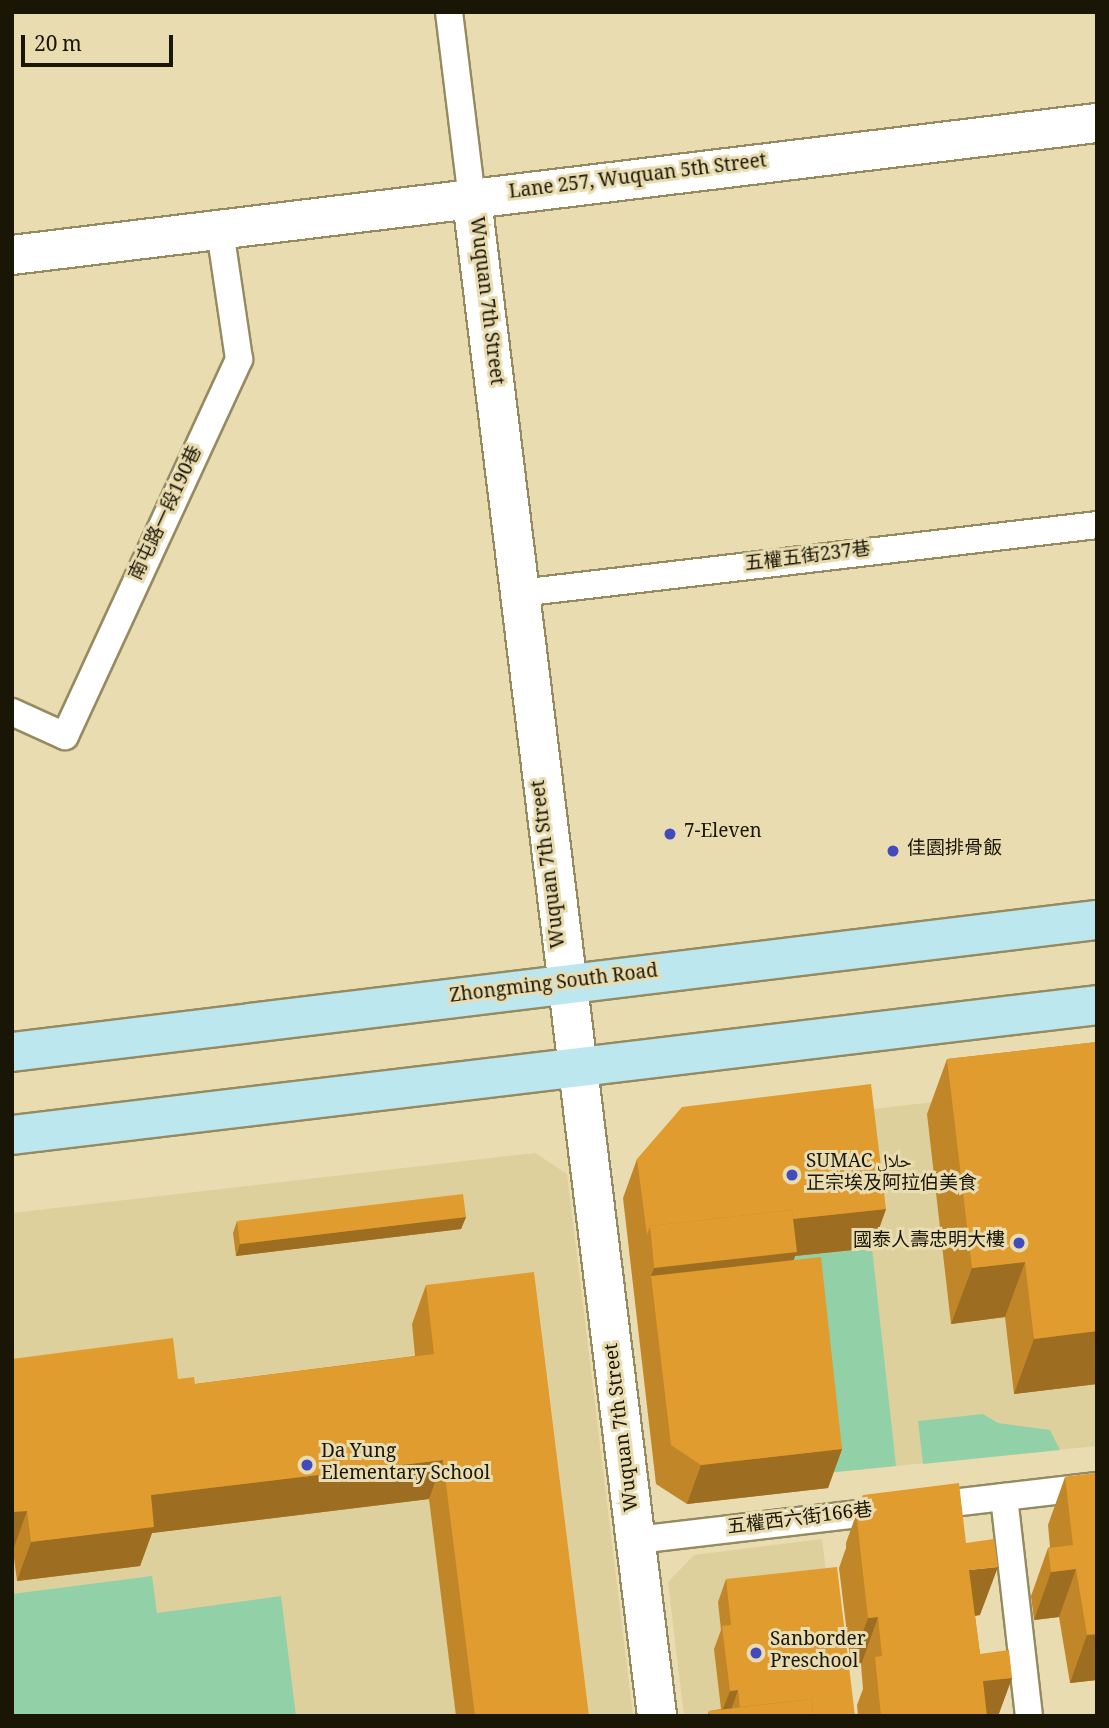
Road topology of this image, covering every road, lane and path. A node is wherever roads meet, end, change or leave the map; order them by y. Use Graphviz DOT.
graph roads {
  1 [pos="449,12"];
  2 [pos="1097,123"];
  3 [pos="472,200"];
  4 [pos="220,230"];
  5 [pos="12,255"];
  6 [pos="1097,526"];
  7 [pos="520,593"];
  8 [pos="12,712"];
  9 [pos="1097,920"];
  10 [pos="565,985"];
  11 [pos="1097,1005"];
  12 [pos="12,1052"];
  13 [pos="581,1068"];
  14 [pos="12,1135"];
  15 [pos="1097,1486"];
  16 [pos="1004,1497"];
  17 [pos="637,1540"];
  18 [pos="657,1716"];
  19 [pos="1030,1716"];
  1 -- 3 [label="lane, Wuquan 7th Street"];
  2 -- 3 [label="street, Lane 257, Wuquan 5th Street"];
  3 -- 4 [label="street, Lane 257, Wuquan 5th Street"];
  3 -- 7 [label="street, Wuquan 7th Street"];
  4 -- 5 [label="street, Lane 257, Wuquan 5th Street"];
  4 -- 8 [label="lane, 南屯路一段190巷"];
  6 -- 7 [label="lane, 五權五街237巷"];
  7 -- 10 [label="street, Wuquan 7th Street"];
  9 -- 10 [label="main road, Zhongming South Road"];
  10 -- 12 [label="main road, Zhongming South Road"];
  10 -- 13 [label="street, Wuquan 7th Street"];
  11 -- 13 [label="main road"];
  13 -- 14 [label="main road"];
  13 -- 17 [label="street, Wuquan 7th Street"];
  15 -- 16 [label="lane, 五權西六街166巷"];
  16 -- 17 [label="lane, 五權西六街166巷"];
  16 -- 19 [label="lane"];
  17 -- 18 [label="street, Wuquan 7th Street"];
}
